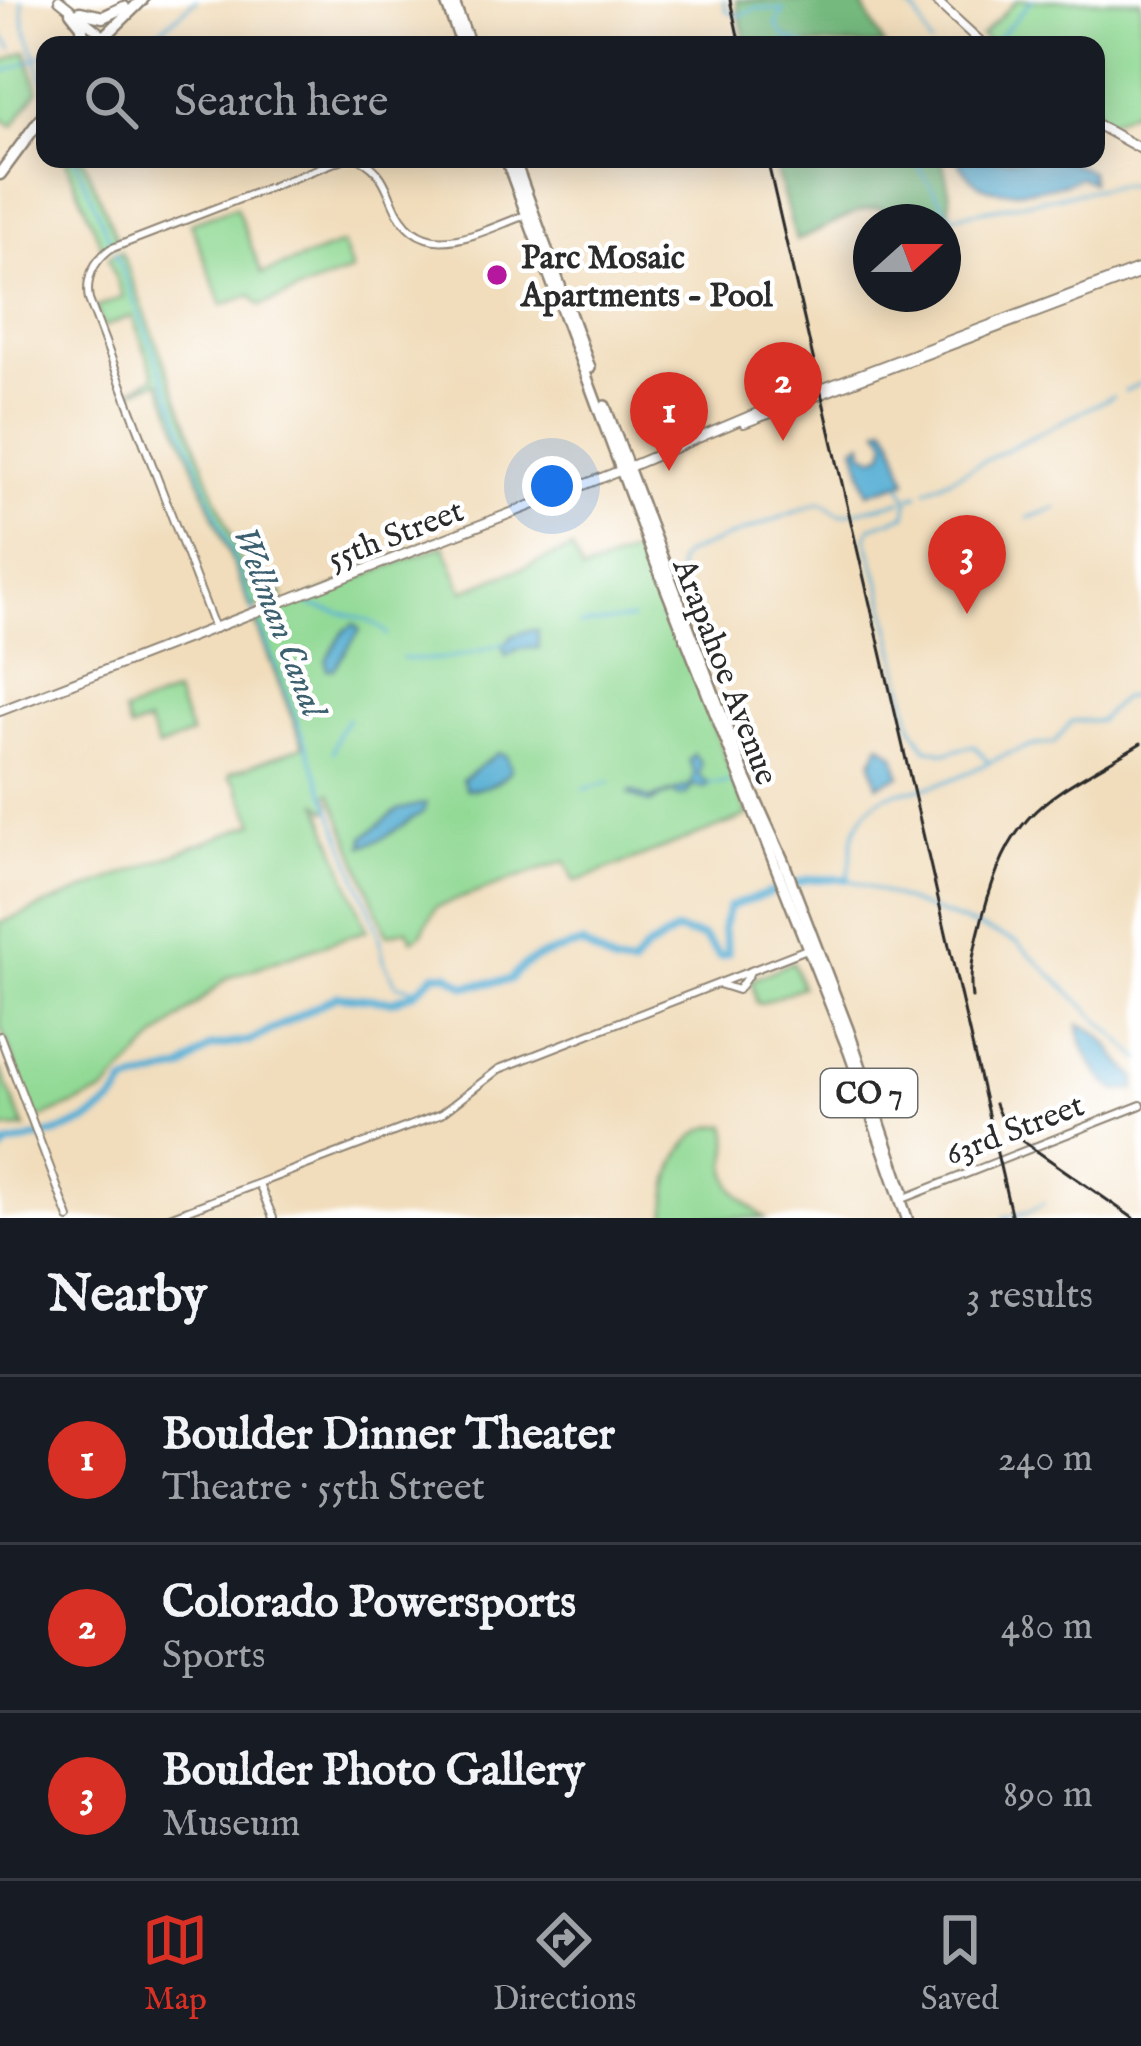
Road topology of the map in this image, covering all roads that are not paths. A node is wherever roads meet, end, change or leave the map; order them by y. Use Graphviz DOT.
graph roads {
  1 [pos="142,0"];
  2 [pos="449,0"];
  3 [pos="935,0"];
  4 [pos="128,3"];
  5 [pos="69,6"];
  6 [pos="92,36"];
  7 [pos="93,36"];
  8 [pos="98,36"];
  9 [pos="99,36"];
  10 [pos="463,36"];
  11 [pos="975,36"];
  12 [pos="36,116"];
  13 [pos="36,125"];
  14 [pos="1105,129"];
  15 [pos="1141,149"];
  16 [pos="0,164"];
  17 [pos="319,168"];
  18 [pos="373,168"];
  19 [pos="513,168"];
  20 [pos="0,174"];
  21 [pos="529,214"];
  22 [pos="1141,271"];
  23 [pos="625,469"];
  24 [pos="215,629"];
  25 [pos="0,711"];
  26 [pos="813,947"];
  27 [pos="742,978"];
  28 [pos="730,982"];
  29 [pos="0,1036"];
  30 [pos="1141,1105"];
  31 [pos="899,1179"];
  32 [pos="259,1184"];
  33 [pos="246,1189"];
  34 [pos="918,1190"];
  35 [pos="263,1194"];
  36 [pos="903,1199"];
  37 [pos="69,1218"];
  38 [pos="167,1218"];
  39 [pos="272,1218"];
  40 [pos="910,1218"];
  1 -- 9 [label="highway"];
  2 -- 10 [label="main road"];
  3 -- 11 [label="main road"];
  4 -- 5 [label="highway"];
  4 -- 8 [label="highway"];
  5 -- 6 [label="highway"];
  5 -- 7 [label="main road"];
  12 -- 16 [label="highway"];
  13 -- 20 [label="highway"];
  14 -- 15 [label="main road"];
  17 -- 24 [label="street"];
  18 -- 21 [label="street"];
  19 -- 21 [label="main road, Arapahoe Avenue / CO 7"];
  21 -- 23 [label="main road, Arapahoe Avenue / CO 7"];
  22 -- 23 [label="main road, 55th Street"];
  23 -- 24 [label="main road, 55th Street"];
  23 -- 26 [label="main road, Arapahoe Avenue / CO 7"];
  24 -- 25 [label="main road, 55th Street"];
  26 -- 27 [label="street"];
  26 -- 31 [label="main road, Arapahoe Avenue / CO 7"];
  26 -- 36 [label="main road, Arapahoe Avenue / CO 7"];
  27 -- 28 [label="street"];
  27 -- 28 [label="street"];
  28 -- 32 [label="street"];
  29 -- 37 [label="street"];
  30 -- 34 [label="street, 63rd Street"];
  31 -- 34 [label="main road"];
  31 -- 36 [label="main road, Arapahoe Avenue / CO 7"];
  32 -- 33 [label="street"];
  32 -- 35 [label="street"];
  33 -- 35 [label="street"];
  33 -- 38 [label="street"];
  34 -- 36 [label="street, 63rd Street"];
  35 -- 39 [label="street"];
  36 -- 40 [label="main road, CO 7"];
}
